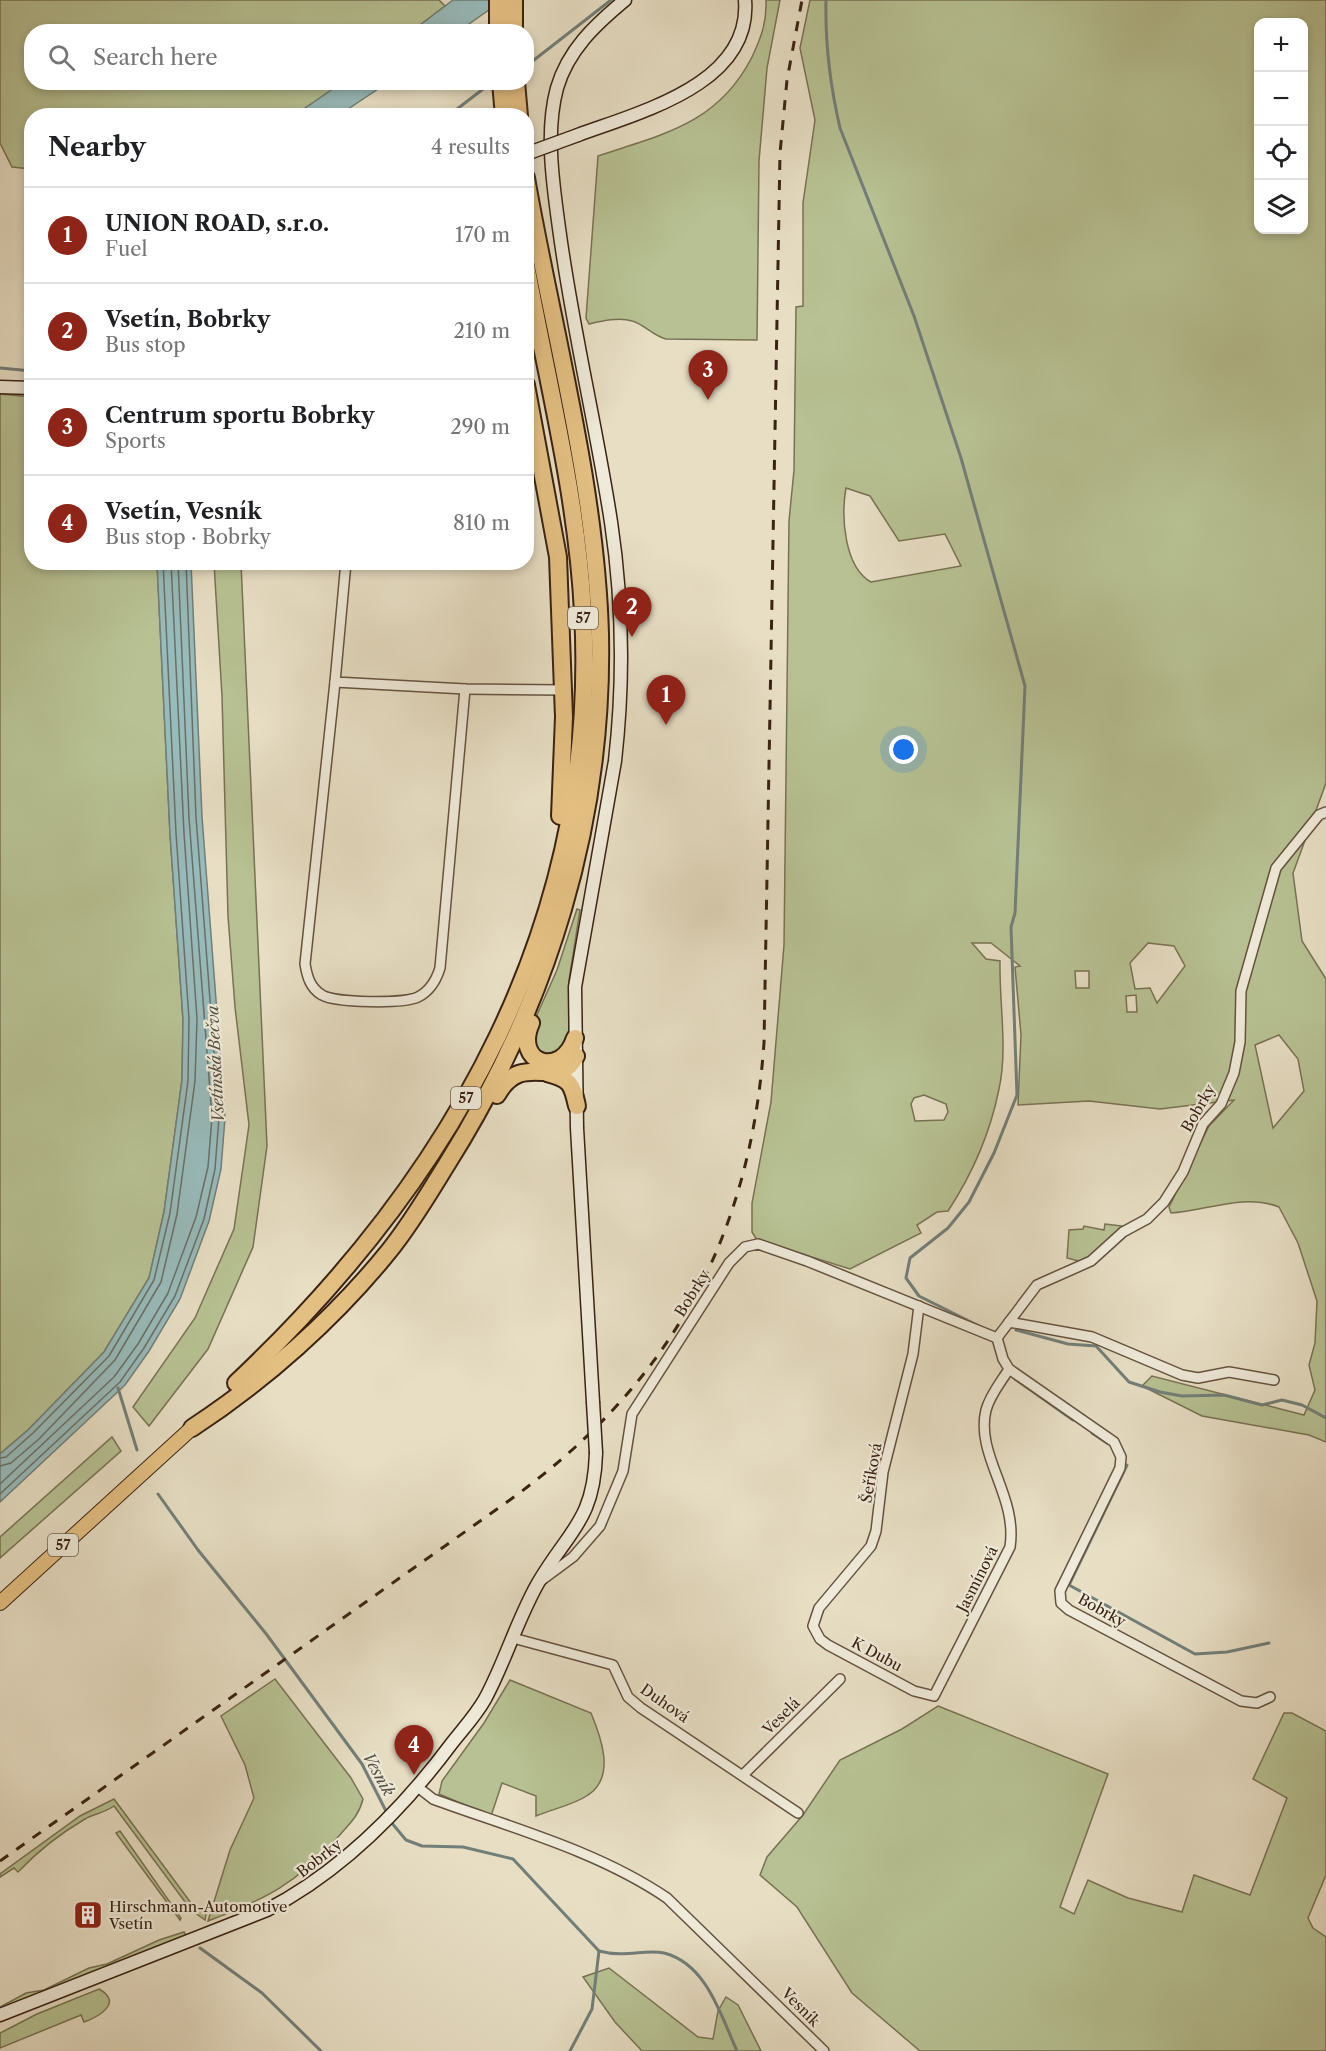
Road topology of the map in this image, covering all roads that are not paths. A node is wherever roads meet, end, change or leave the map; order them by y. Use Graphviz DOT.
graph roads {
  1 [pos="498,0"];
  2 [pos="514,0"];
  3 [pos="625,0"];
  4 [pos="745,0"];
  5 [pos="498,24"];
  6 [pos="514,24"];
  7 [pos="499,90"];
  8 [pos="500,90"];
  9 [pos="517,90"];
  10 [pos="497,108"];
  11 [pos="503,108"];
  12 [pos="518,108"];
  13 [pos="534,151"];
  14 [pos="534,221"];
  15 [pos="534,306"];
  16 [pos="0,387"];
  17 [pos="24,388"];
  18 [pos="534,428"];
  19 [pos="345,570"];
  20 [pos="335,682"];
  21 [pos="465,689"];
  22 [pos="564,690"];
  23 [pos="1326,812"];
  24 [pos="557,933"];
  25 [pos="527,969"];
  26 [pos="575,1038"];
  27 [pos="571,1064"];
  28 [pos="544,1072"];
  29 [pos="577,1106"];
  30 [pos="417,1212"];
  31 [pos="919,1306"];
  32 [pos="1009,1322"];
  33 [pos="997,1338"];
  34 [pos="1009,1369"];
  35 [pos="1274,1380"];
  36 [pos="192,1428"];
  37 [pos="538,1584"];
  38 [pos="0,1603"];
  39 [pos="813,1626"];
  40 [pos="513,1638"];
  41 [pos="840,1679"];
  42 [pos="934,1696"];
  43 [pos="1270,1697"];
  44 [pos="744,1774"];
  45 [pos="419,1788"];
  46 [pos="798,1813"];
  47 [pos="0,2015"];
  48 [pos="824,2051"];
  1 -- 5 [label="highway"];
  2 -- 6 [label="highway"];
  3 -- 26 [label="street"];
  4 -- 13 [label="street, bridge"];
  7 -- 10 [label="highway"];
  8 -- 11 [label="highway"];
  9 -- 12 [label="highway"];
  14 -- 24 [label="highway, 57"];
  15 -- 25 [label="highway, 57"];
  16 -- 17 [label="street"];
  18 -- 22 [label="highway"];
  19 -- 20 [label="street"];
  20 -- 21 [label="street"];
  20 -- 21 [label="street"];
  21 -- 22 [label="street"];
  22 -- 25 [label="highway"];
  23 -- 32 [label="street, Bobrky"];
  24 -- 27 [label="highway"];
  24 -- 30 [label="highway, 57"];
  25 -- 36 [label="highway, 57"];
  26 -- 27 [label="highway"];
  27 -- 28 [label="highway"];
  27 -- 29 [label="street, Bobrky"];
  28 -- 29 [label="highway"];
  28 -- 30 [label="highway"];
  29 -- 37 [label="street, Bobrky, bridge"];
  30 -- 36 [label="highway, 57"];
  31 -- 33 [label="street, Bobrky"];
  31 -- 37 [label="street, Bobrky"];
  31 -- 39 [label="street, Šeříková"];
  32 -- 33 [label="street, Bobrky"];
  32 -- 35 [label="street"];
  33 -- 34 [label="street"];
  34 -- 42 [label="street, Jasmínová"];
  34 -- 43 [label="street, Bobrky"];
  36 -- 38 [label="main road, 57"];
  37 -- 40 [label="street, Bobrky"];
  39 -- 42 [label="street, K Dubu"];
  40 -- 44 [label="street, Duhová"];
  40 -- 45 [label="street, Bobrky"];
  41 -- 44 [label="street, Veselá"];
  44 -- 46 [label="street, Duhová"];
  45 -- 47 [label="street, Bobrky"];
  45 -- 48 [label="street, Vesník"];
}
